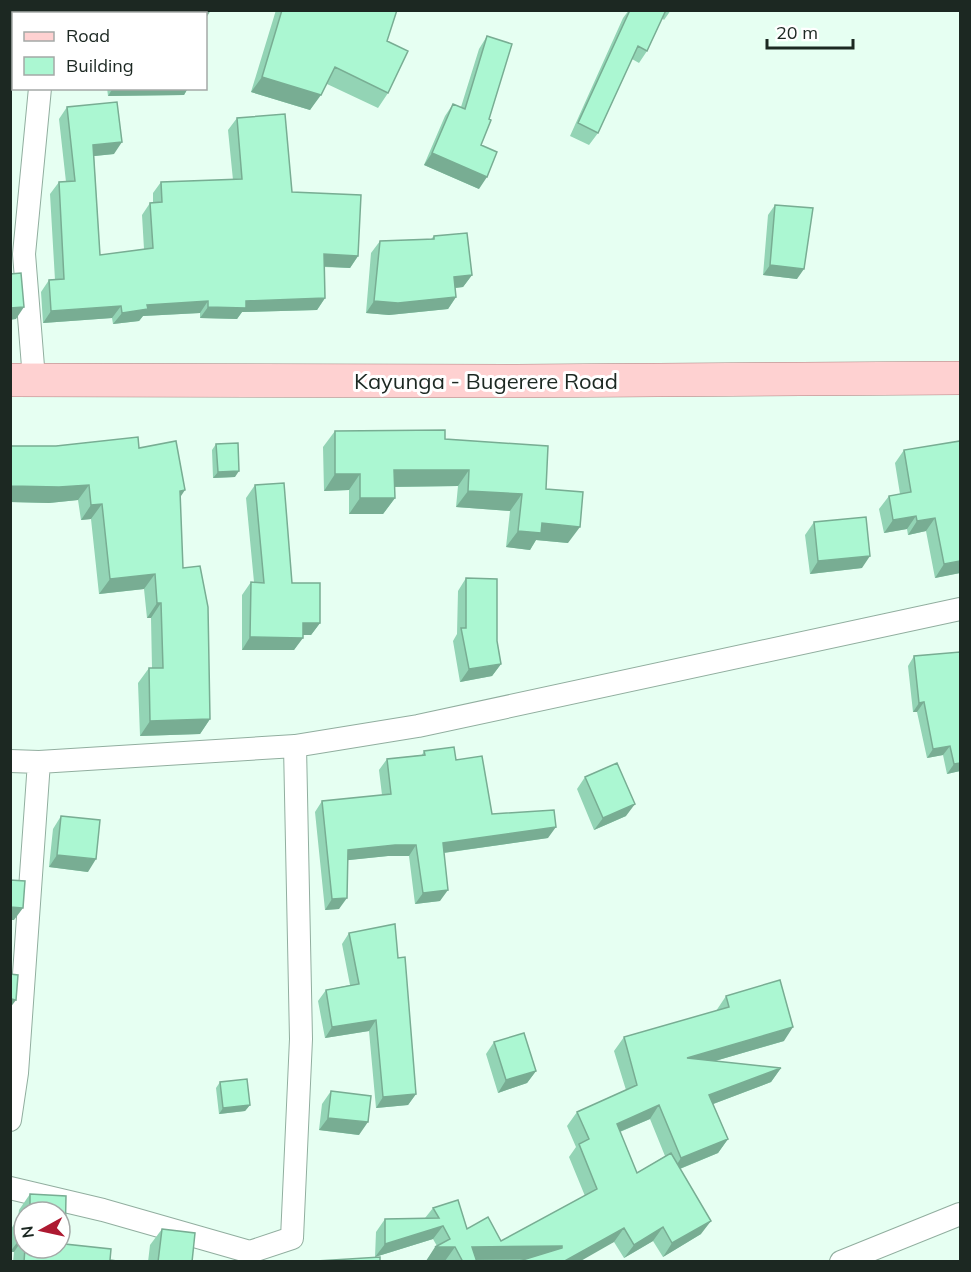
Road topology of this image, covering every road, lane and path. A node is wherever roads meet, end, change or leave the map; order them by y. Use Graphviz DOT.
graph roads {
  1 [pos="40,90"];
  2 [pos="960,378"];
  3 [pos="22,379"];
  4 [pos="960,609"];
  5 [pos="295,746"];
  6 [pos="10,760"];
  7 [pos="39,762"];
  8 [pos="10,1120"];
  9 [pos="10,1188"];
  10 [pos="960,1214"];
  11 [pos="841,1262"];
  1 -- 3 [label="street"];
  2 -- 3 [label="main road, Kayunga - Bugerere Road"];
  4 -- 5 [label="street"];
  5 -- 7 [label="street"];
  5 -- 9 [label="street"];
  6 -- 7 [label="street"];
  7 -- 8 [label="street"];
  10 -- 11 [label="street"];
}
